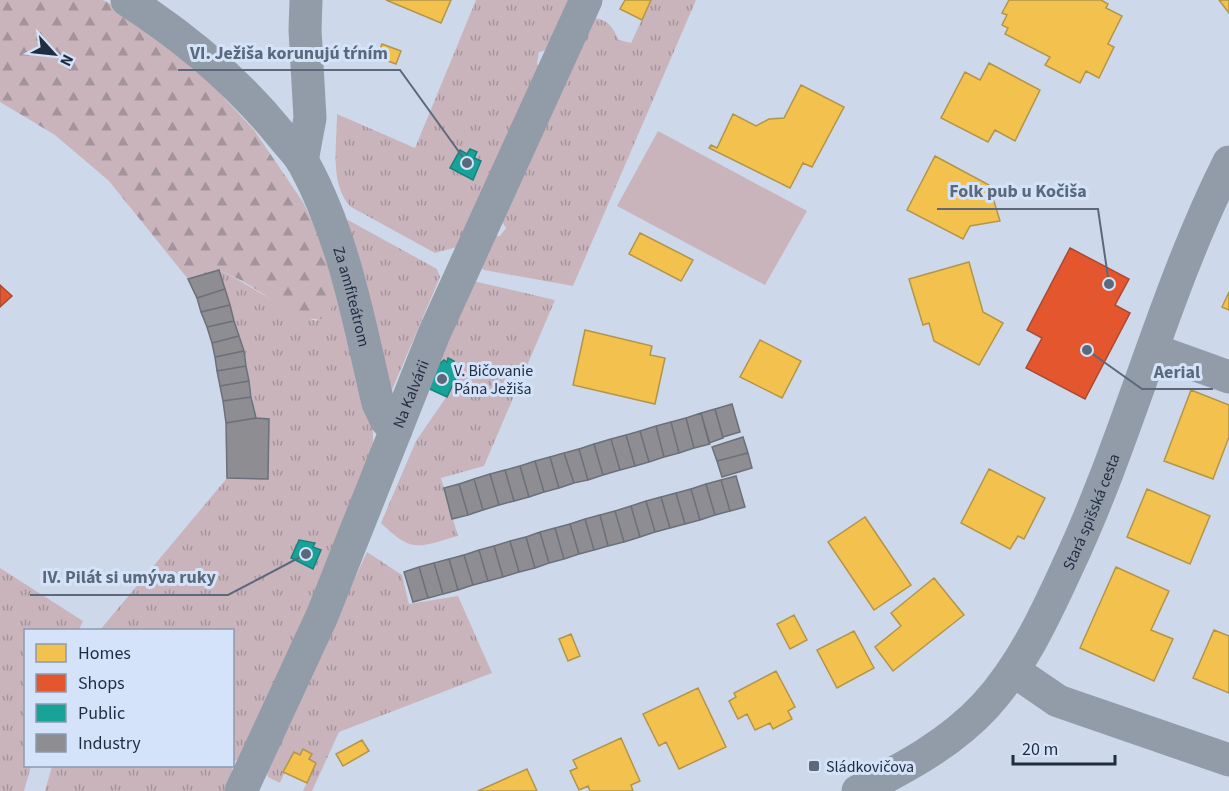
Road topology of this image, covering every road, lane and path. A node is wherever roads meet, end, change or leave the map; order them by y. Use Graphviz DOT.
graph roads {
  1 [pos="127,0"];
  2 [pos="306,0"];
  3 [pos="586,0"];
  4 [pos="302,161"];
  5 [pos="1229,162"];
  6 [pos="1154,350"];
  7 [pos="1229,377"];
  8 [pos="396,430"];
  9 [pos="1014,671"];
  10 [pos="1229,760"];
  11 [pos="241,791"];
  12 [pos="858,791"];
  1 -- 4 [label="street, Za amfiteátrom"];
  2 -- 4 [label="street"];
  3 -- 8 [label="street, Na Kalvárii"];
  4 -- 8 [label="street, Za amfiteátrom"];
  5 -- 6 [label="street, Stará spišská cesta"];
  6 -- 7 [label="street"];
  6 -- 9 [label="street, Stará spišská cesta"];
  8 -- 11 [label="street, Na Kalvárii"];
  9 -- 10 [label="street"];
  9 -- 12 [label="street, Stará spišská cesta"];
}
